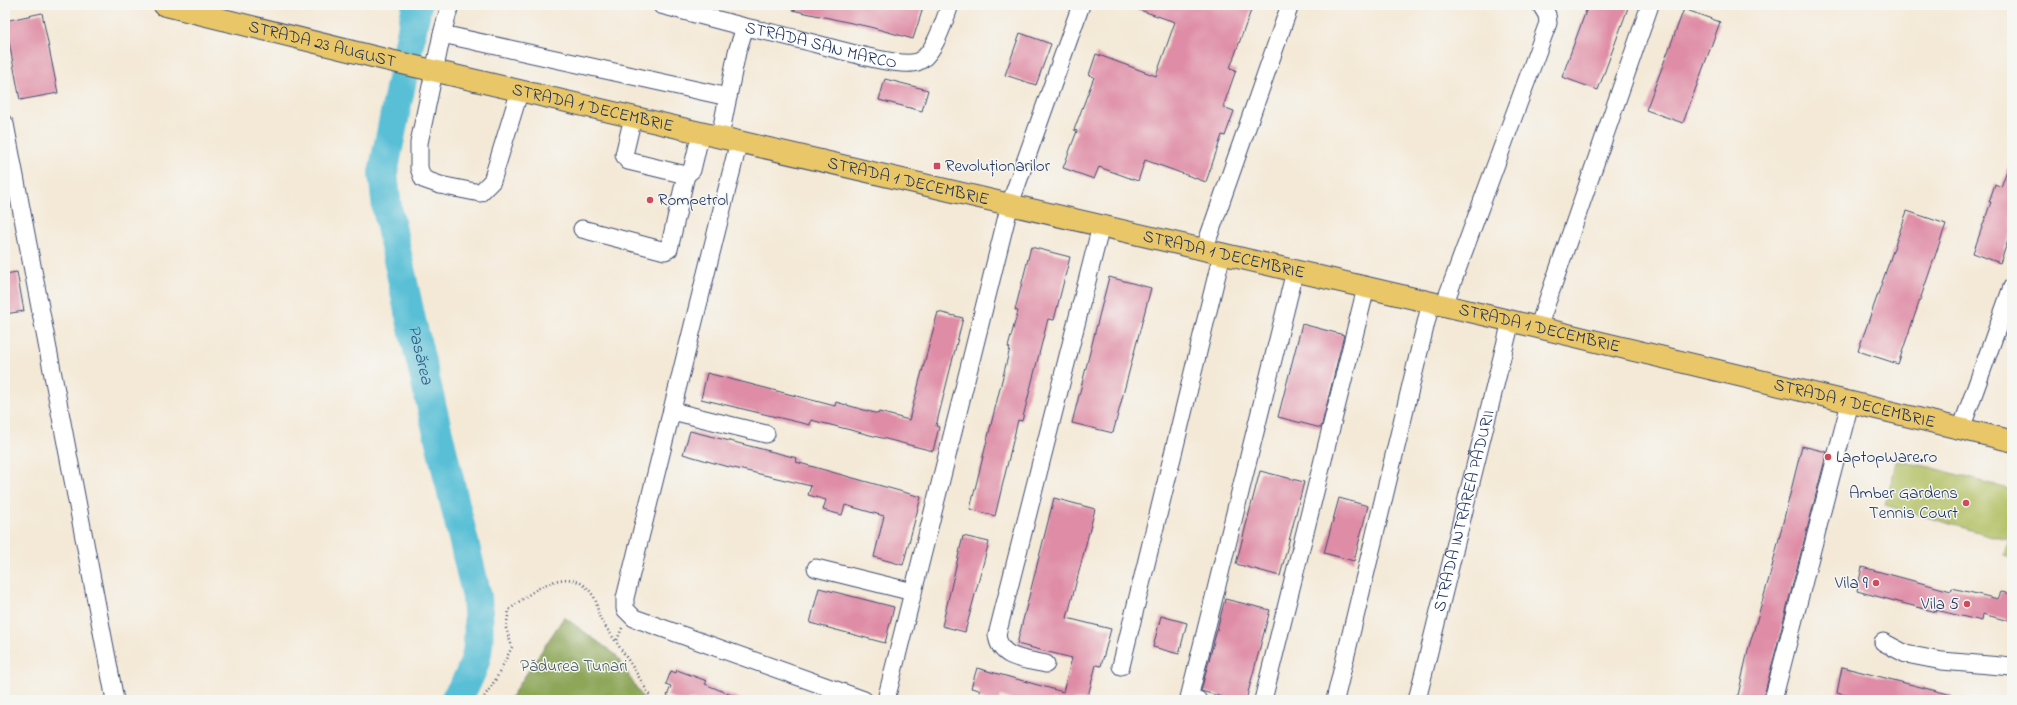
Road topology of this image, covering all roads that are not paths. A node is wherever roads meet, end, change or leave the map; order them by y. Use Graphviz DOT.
graph roads {
  1 [pos="164,5"];
  2 [pos="450,5"];
  3 [pos="661,5"];
  4 [pos="950,5"];
  5 [pos="1081,5"];
  6 [pos="1290,5"];
  7 [pos="1541,5"];
  8 [pos="1650,5"];
  9 [pos="745,27"];
  10 [pos="442,34"];
  11 [pos="434,70"];
  12 [pos="520,90"];
  13 [pos="728,97"];
  14 [pos="633,117"];
  15 [pos="5,124"];
  16 [pos="720,136"];
  17 [pos="686,175"];
  18 [pos="1010,204"];
  19 [pos="1101,226"];
  20 [pos="582,229"];
  21 [pos="1213,252"];
  22 [pos="1295,271"];
  23 [pos="2012,287"];
  24 [pos="1366,288"];
  25 [pos="1437,304"];
  26 [pos="1511,321"];
  27 [pos="1538,328"];
  28 [pos="1850,403"];
  29 [pos="672,411"];
  30 [pos="1961,429"];
  31 [pos="766,434"];
  32 [pos="2012,441"];
  33 [pos="816,568"];
  34 [pos="913,592"];
  35 [pos="1883,642"];
  36 [pos="1046,664"];
  37 [pos="1121,666"];
  38 [pos="2012,667"];
  39 [pos="116,700"];
  40 [pos="864,700"];
  41 [pos="886,700"];
  42 [pos="1198,700"];
  43 [pos="1263,700"];
  44 [pos="1335,700"];
  45 [pos="1417,700"];
  46 [pos="1773,700"];
  1 -- 11 [label="main road, STRADA 23 AUGUST"];
  2 -- 10 [label="street"];
  3 -- 9 [label="street"];
  4 -- 9 [label="street, STRADA SAN MARCO"];
  5 -- 18 [label="street"];
  6 -- 21 [label="street"];
  7 -- 25 [label="street"];
  8 -- 27 [label="street"];
  9 -- 13 [label="street, STRADA SAN MARCO"];
  10 -- 11 [label="street"];
  10 -- 13 [label="street"];
  11 -- 12 [label="main road, STRADA 1 DECEMBRIE"];
  11 -- 12 [label="street"];
  12 -- 14 [label="main road, STRADA 1 DECEMBRIE"];
  13 -- 16 [label="street, STRADA SAN MARCO"];
  14 -- 16 [label="main road, STRADA 1 DECEMBRIE"];
  14 -- 17 [label="street"];
  15 -- 39 [label="street"];
  16 -- 17 [label="street"];
  16 -- 18 [label="main road, STRADA 1 DECEMBRIE"];
  16 -- 29 [label="street"];
  17 -- 20 [label="street"];
  18 -- 19 [label="main road, STRADA 1 DECEMBRIE"];
  18 -- 34 [label="street"];
  19 -- 21 [label="main road, STRADA 1 DECEMBRIE"];
  19 -- 36 [label="street"];
  21 -- 22 [label="main road, STRADA 1 DECEMBRIE"];
  21 -- 37 [label="street"];
  22 -- 24 [label="main road, STRADA 1 DECEMBRIE"];
  22 -- 42 [label="street"];
  23 -- 30 [label="street"];
  24 -- 25 [label="main road, STRADA 1 DECEMBRIE"];
  24 -- 43 [label="street"];
  25 -- 26 [label="main road, STRADA 1 DECEMBRIE"];
  25 -- 44 [label="street"];
  26 -- 27 [label="main road, STRADA 1 DECEMBRIE"];
  26 -- 45 [label="street, STRADA INTRAREA PĂDURII"];
  27 -- 28 [label="main road, STRADA 1 DECEMBRIE"];
  28 -- 30 [label="main road, STRADA 1 DECEMBRIE"];
  28 -- 46 [label="street"];
  29 -- 31 [label="street"];
  29 -- 40 [label="street"];
  30 -- 32 [label="main road, STRADA 1 DECEMBRIE"];
  33 -- 34 [label="street"];
  34 -- 41 [label="street"];
  35 -- 38 [label="street"];
}
